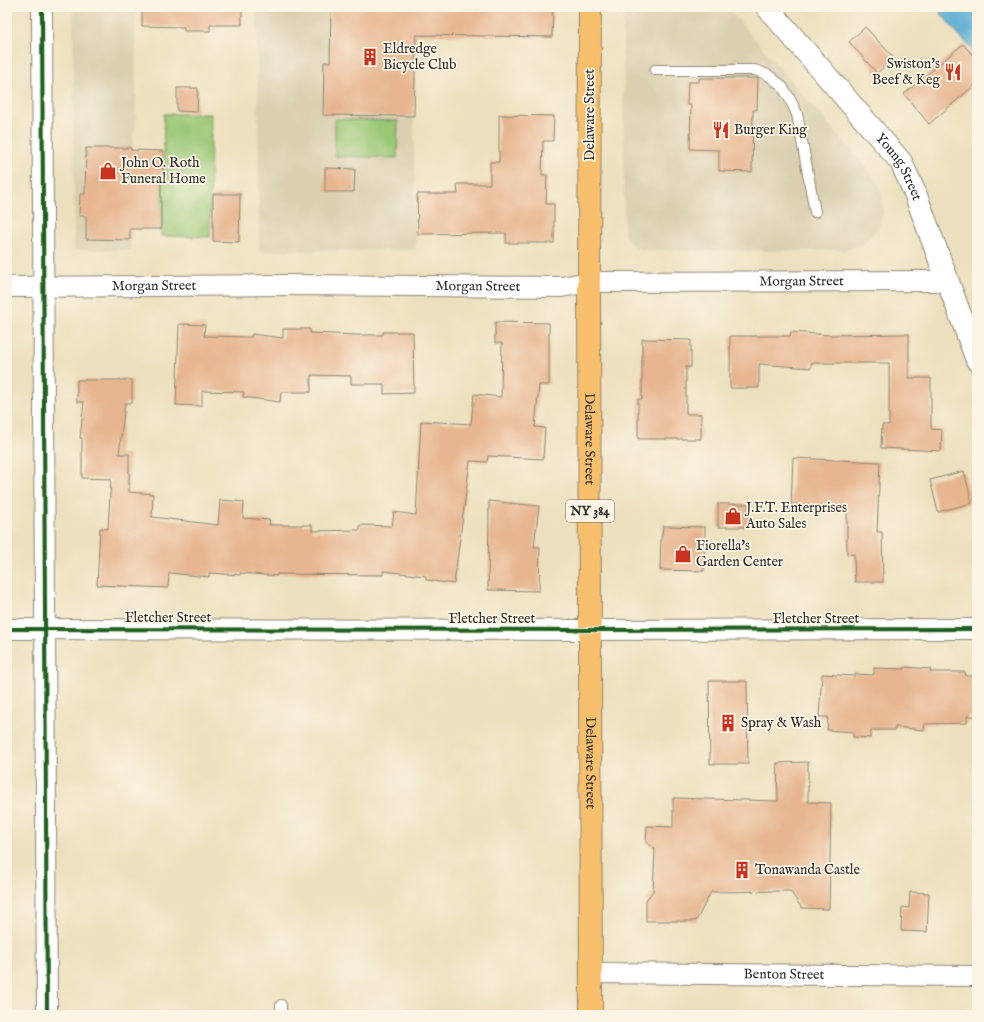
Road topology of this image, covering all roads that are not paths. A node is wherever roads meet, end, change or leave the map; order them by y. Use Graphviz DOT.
graph roads {
  1 [pos="42,7"];
  2 [pos="590,7"];
  3 [pos="767,7"];
  4 [pos="655,70"];
  5 [pos="815,212"];
  6 [pos="948,281"];
  7 [pos="589,282"];
  8 [pos="7,287"];
  9 [pos="43,287"];
  10 [pos="977,360"];
  11 [pos="7,629"];
  12 [pos="45,629"];
  13 [pos="977,629"];
  14 [pos="590,630"];
  15 [pos="591,973"];
  16 [pos="977,976"];
  17 [pos="46,1015"];
  18 [pos="591,1015"];
  1 -- 9 [label="street"];
  2 -- 7 [label="main road, Delaware Street / NY 384"];
  3 -- 6 [label="street, Young Street"];
  4 -- 5 [label="lane"];
  6 -- 7 [label="street, Morgan Street"];
  6 -- 10 [label="street, Young Street"];
  7 -- 9 [label="street, Morgan Street"];
  7 -- 14 [label="main road, Delaware Street / NY 384"];
  8 -- 9 [label="street, Morgan Street"];
  9 -- 12 [label="street"];
  11 -- 12 [label="street, Fletcher Street"];
  12 -- 14 [label="street, Fletcher Street"];
  12 -- 17 [label="street"];
  13 -- 14 [label="street, Fletcher Street"];
  14 -- 15 [label="main road, Delaware Street / NY 384"];
  15 -- 16 [label="street, Benton Street"];
  15 -- 18 [label="main road, Delaware Street / NY 384"];
}
